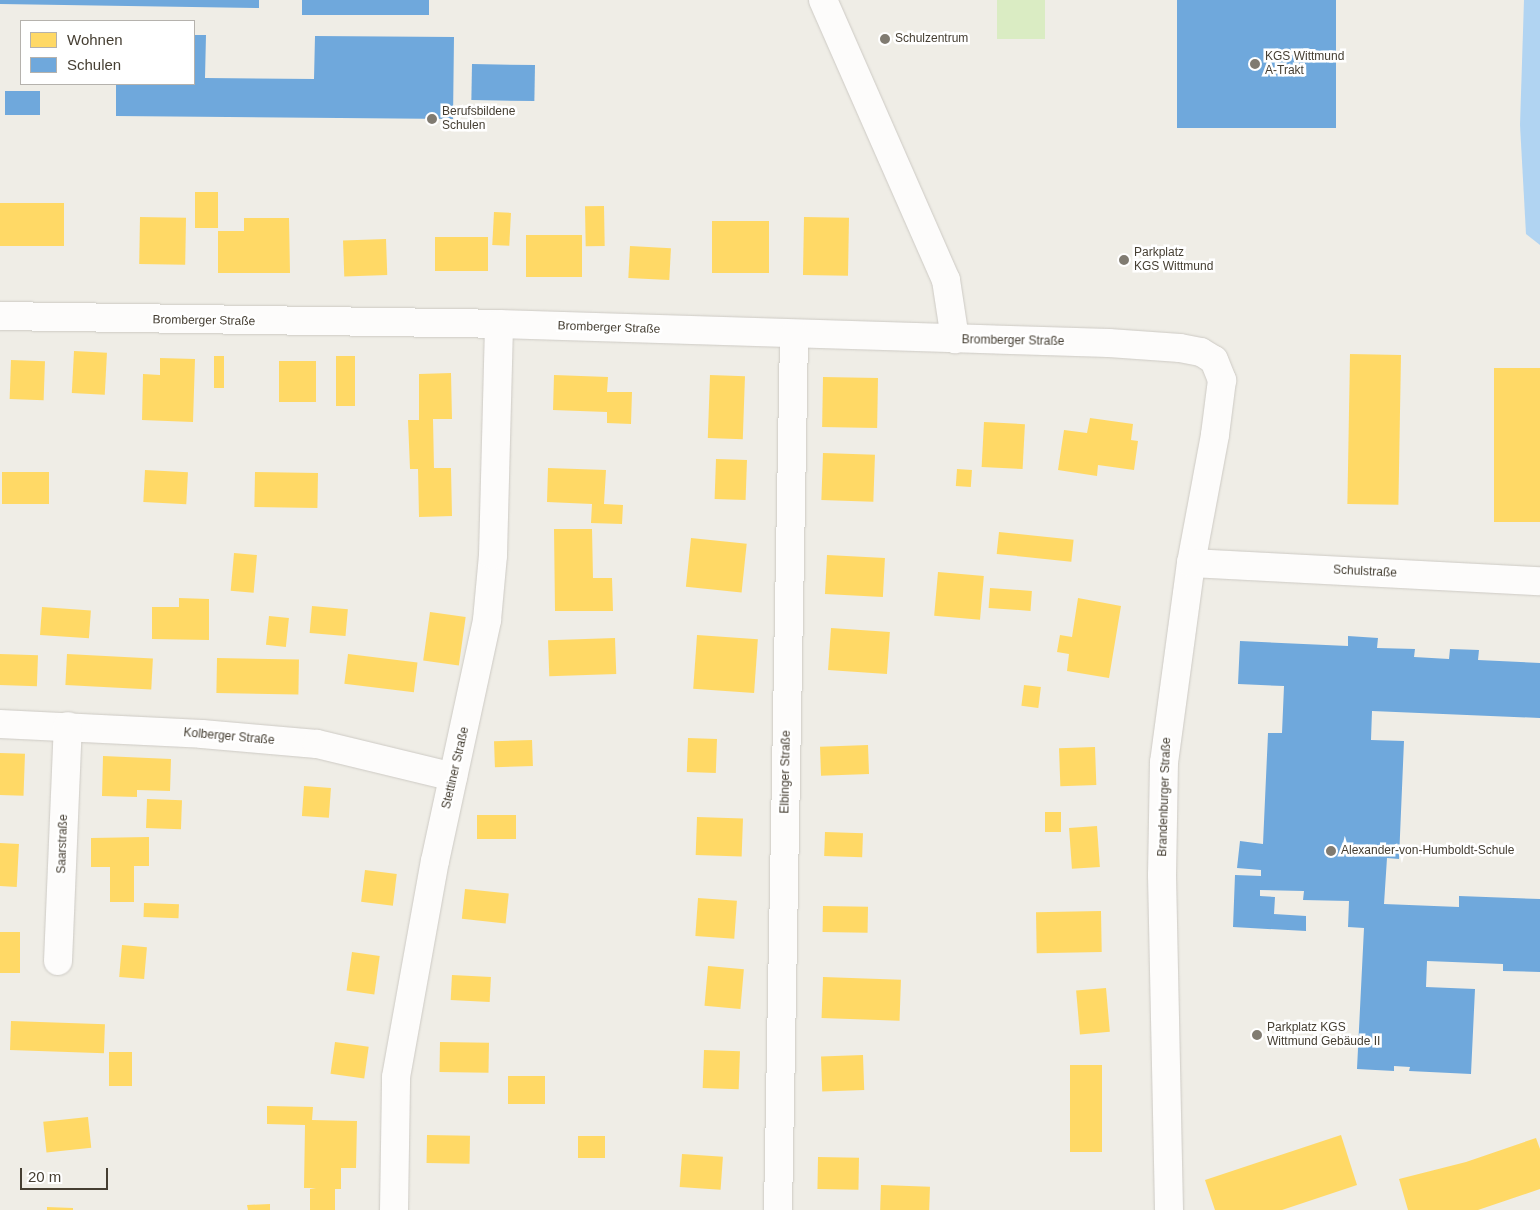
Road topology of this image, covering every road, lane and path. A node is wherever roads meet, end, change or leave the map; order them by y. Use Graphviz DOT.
graph roads {
  1 [pos="823,0"];
  2 [pos="0,316"];
  3 [pos="499,324"];
  4 [pos="794,334"];
  5 [pos="955,340"];
  6 [pos="1214,360"];
  7 [pos="1191,562"];
  8 [pos="1540,581"];
  9 [pos="0,724"];
  10 [pos="68,726"];
  11 [pos="453,777"];
  12 [pos="58,961"];
  13 [pos="394,1210"];
  14 [pos="778,1210"];
  15 [pos="1169,1210"];
  1 -- 5 [label="street"];
  2 -- 3 [label="street, Bromberger Straße"];
  3 -- 4 [label="street, Bromberger Straße"];
  3 -- 11 [label="street, Stettiner Straße"];
  4 -- 5 [label="street, Bromberger Straße"];
  4 -- 14 [label="street, Elbinger Straße"];
  5 -- 6 [label="street, Bromberger Straße"];
  6 -- 7 [label="street, Brandenburger Straße"];
  7 -- 8 [label="street, Schulstraße"];
  7 -- 15 [label="street, Brandenburger Straße"];
  9 -- 10 [label="street, Kolberger Straße"];
  10 -- 11 [label="street, Kolberger Straße"];
  10 -- 12 [label="street, Saarstraße"];
  11 -- 13 [label="street, Stettiner Straße"];
}
